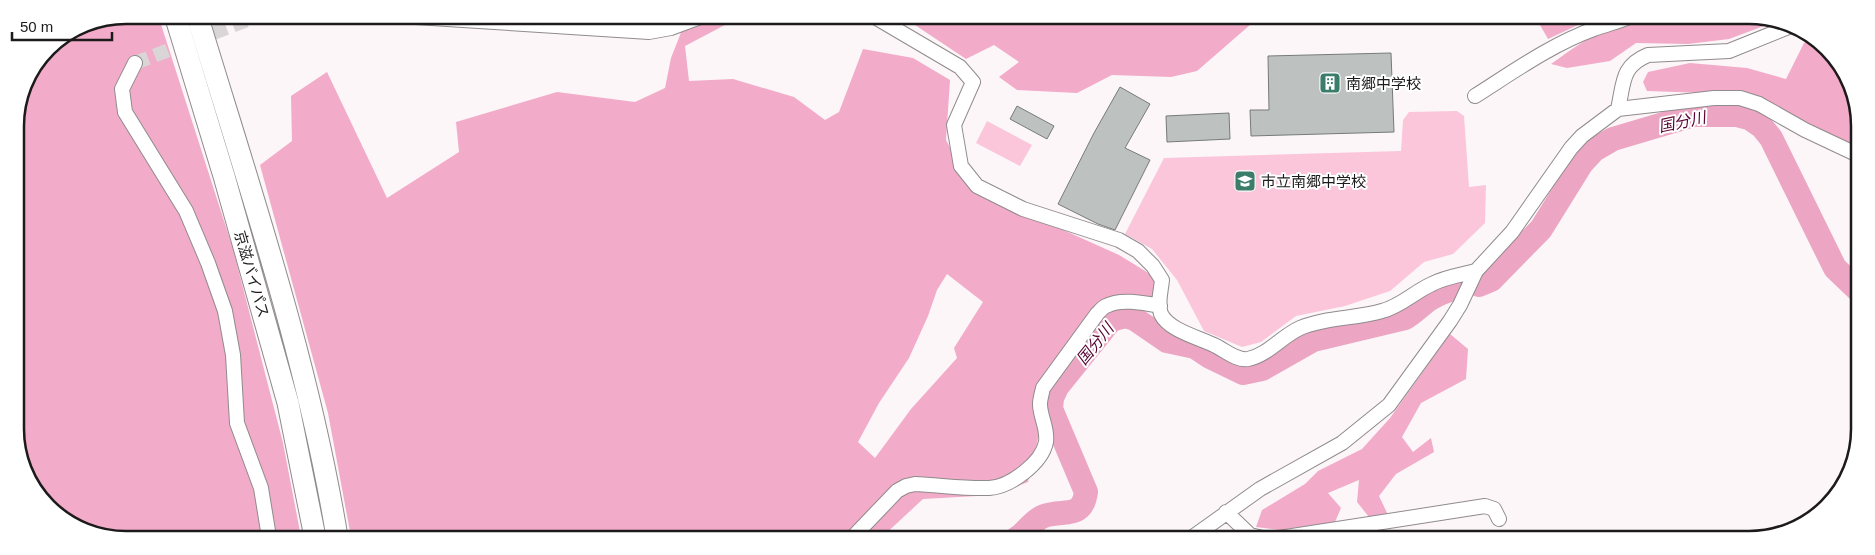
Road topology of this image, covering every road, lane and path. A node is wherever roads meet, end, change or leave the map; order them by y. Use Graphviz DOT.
graph roads {
  1 [pos="178,24"];
  2 [pos="200,24"];
  3 [pos="524,24"];
  4 [pos="682,24"];
  5 [pos="887,24"];
  6 [pos="1608,24"];
  7 [pos="1783,29"];
  8 [pos="136,63"];
  9 [pos="1475,96"];
  10 [pos="1618,109"];
  11 [pos="1851,152"];
  12 [pos="1476,271"];
  13 [pos="1160,306"];
  14 [pos="1226,512"];
  15 [pos="1500,519"];
  16 [pos="269,531"];
  17 [pos="314,531"];
  18 [pos="336,531"];
  19 [pos="859,531"];
  20 [pos="1201,531"];
  21 [pos="1247,531"];
  22 [pos="1324,531"];
  1 -- 17 [label="highway, 京滋バイパス"];
  2 -- 18 [label="highway, 京滋バイパス"];
  3 -- 4 [label="street"];
  5 -- 13 [label="street"];
  6 -- 9 [label="street"];
  7 -- 10 [label="street"];
  8 -- 16 [label="street"];
  10 -- 11 [label="street"];
  10 -- 12 [label="street"];
  12 -- 13 [label="street"];
  12 -- 14 [label="street"];
  13 -- 19 [label="street"];
  14 -- 20 [label="street"];
  14 -- 21 [label="street"];
  15 -- 22 [label="street"];
}
